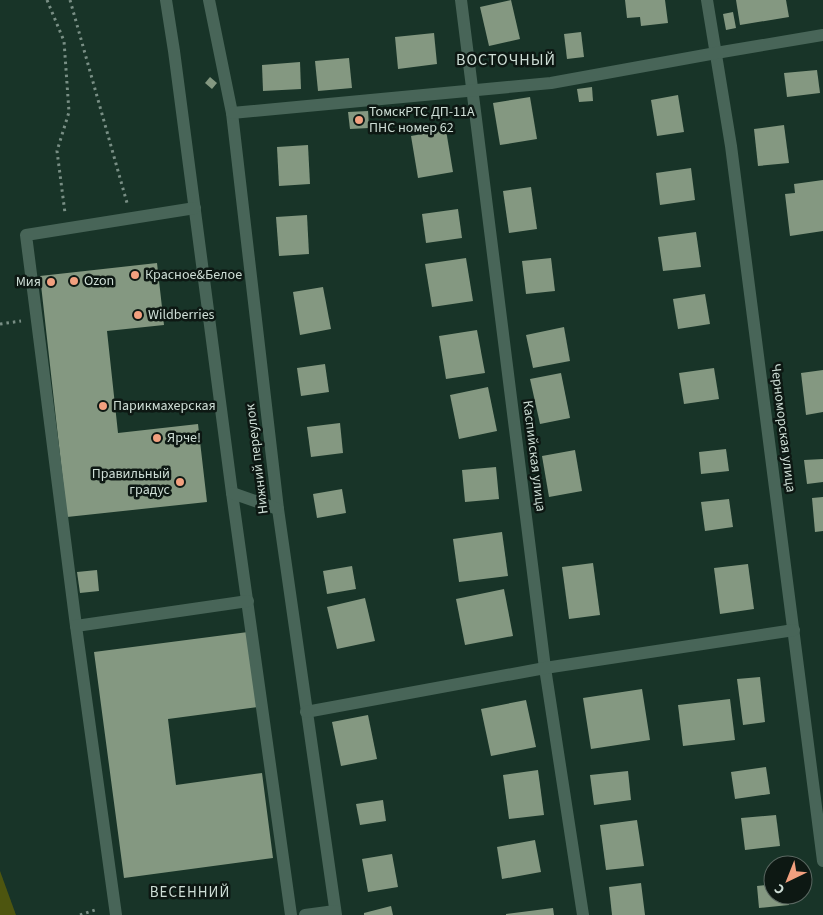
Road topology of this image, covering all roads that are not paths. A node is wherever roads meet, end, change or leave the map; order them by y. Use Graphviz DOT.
graph roads {
  1 [pos="166,0"];
  2 [pos="209,0"];
  3 [pos="461,0"];
  4 [pos="707,0"];
  5 [pos="823,35"];
  6 [pos="716,53"];
  7 [pos="473,90"];
  8 [pos="232,113"];
  9 [pos="195,208"];
  10 [pos="232,493"];
  11 [pos="278,509"];
  12 [pos="248,601"];
  13 [pos="76,626"];
  14 [pos="794,630"];
  15 [pos="545,668"];
  16 [pos="306,712"];
  17 [pos="823,861"];
  18 [pos="336,913"];
  19 [pos="116,915"];
  20 [pos="292,915"];
  21 [pos="304,915"];
  22 [pos="583,915"];
  1 -- 9 [label="street"];
  2 -- 8 [label="street, Нижний переулок"];
  3 -- 7 [label="street, Каспийская улица"];
  4 -- 6 [label="street, Черноморская улица"];
  5 -- 6 [label="street"];
  6 -- 7 [label="street"];
  6 -- 14 [label="street, Черноморская улица"];
  7 -- 8 [label="street"];
  7 -- 15 [label="street, Каспийская улица"];
  8 -- 11 [label="street, Нижний переулок"];
  9 -- 10 [label="street"];
  9 -- 13 [label="street"];
  10 -- 11 [label="street"];
  10 -- 12 [label="street"];
  11 -- 16 [label="street, Нижний переулок"];
  12 -- 13 [label="street"];
  12 -- 20 [label="street"];
  13 -- 19 [label="street"];
  14 -- 15 [label="street"];
  14 -- 17 [label="street, Черноморская улица"];
  15 -- 16 [label="street"];
  15 -- 22 [label="street, Каспийская улица"];
  16 -- 18 [label="street, Нижний переулок"];
  18 -- 21 [label="street"];
}
